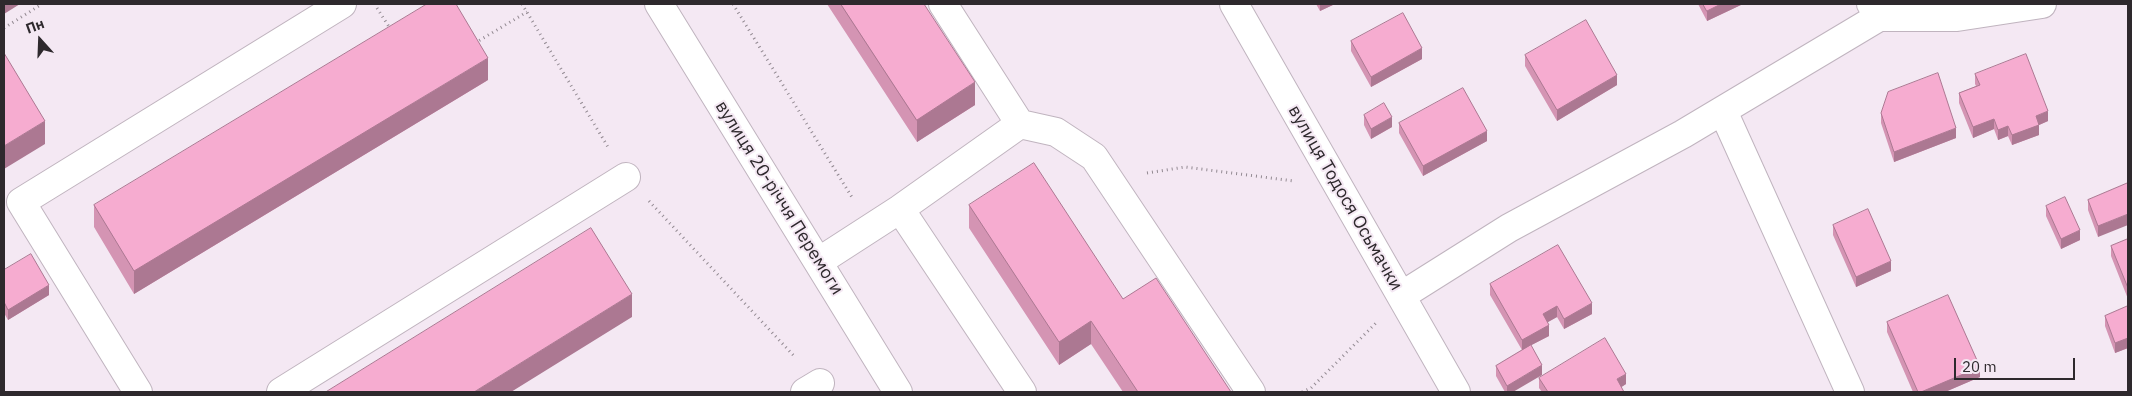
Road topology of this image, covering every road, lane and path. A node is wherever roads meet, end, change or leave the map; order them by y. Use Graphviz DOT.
graph roads {
  1 [pos="42,4"];
  2 [pos="342,4"];
  3 [pos="375,4"];
  4 [pos="522,4"];
  5 [pos="659,4"];
  6 [pos="943,4"];
  7 [pos="1234,4"];
  8 [pos="2042,4"];
  9 [pos="1875,10"];
  10 [pos="526,12"];
  11 [pos="4,28"];
  12 [pos="395,35"];
  13 [pos="468,47"];
  14 [pos="1723,111"];
  15 [pos="1020,124"];
  16 [pos="626,177"];
  17 [pos="1108,180"];
  18 [pos="1337,184"];
  19 [pos="12,207"];
  20 [pos="900,209"];
  21 [pos="818,262"];
  22 [pos="1401,296"];
  23 [pos="812,388"];
  24 [pos="138,392"];
  25 [pos="281,392"];
  26 [pos="898,392"];
  27 [pos="1022,392"];
  28 [pos="1251,392"];
  29 [pos="1302,392"];
  30 [pos="1456,392"];
  31 [pos="1850,392"];
  1 -- 11 [label="path"];
  2 -- 19 [label="street"];
  3 -- 12 [label="path"];
  4 -- 10 [label="path"];
  5 -- 21 [label="street, вулиця 20-річчя Перемоги"];
  6 -- 15 [label="street"];
  7 -- 18 [label="street, вулиця Тодося Осьмачки"];
  8 -- 9 [label="street"];
  9 -- 14 [label="street"];
  10 -- 13 [label="path"];
  10 -- 16 [label="path"];
  14 -- 22 [label="street"];
  14 -- 31 [label="street"];
  15 -- 17 [label="street"];
  15 -- 20 [label="street"];
  16 -- 23 [label="path"];
  16 -- 25 [label="street"];
  17 -- 18 [label="path"];
  17 -- 28 [label="street"];
  18 -- 22 [label="street, вулиця Тодося Осьмачки"];
  19 -- 24 [label="street"];
  20 -- 21 [label="street"];
  20 -- 27 [label="street"];
  21 -- 26 [label="street, вулиця 20-річчя Перемоги"];
  22 -- 29 [label="path"];
  22 -- 30 [label="street, вулиця Тодося Осьмачки"];
}
